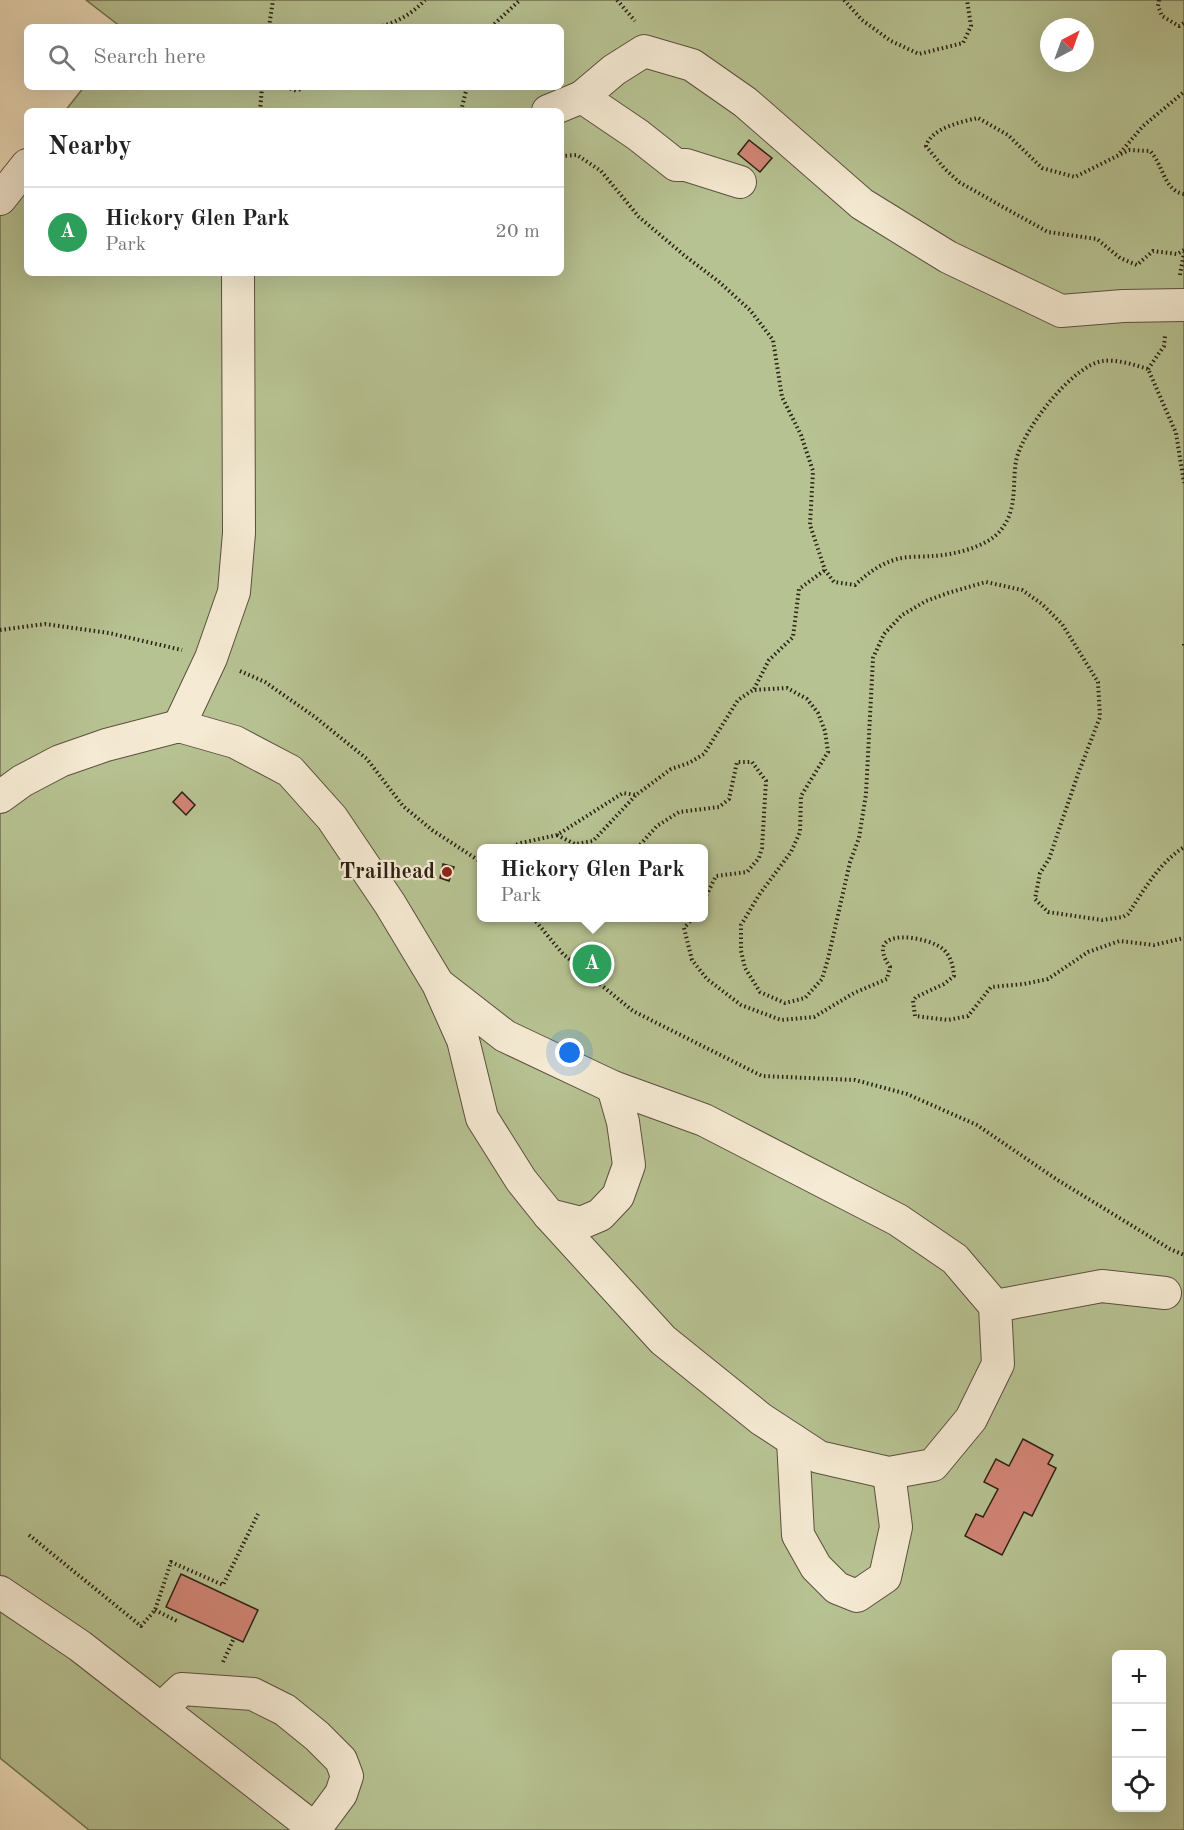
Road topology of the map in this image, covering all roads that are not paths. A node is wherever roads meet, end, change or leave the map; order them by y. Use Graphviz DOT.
graph roads {
  1 [pos="582,97"];
  2 [pos="555,108"];
  3 [pos="24,169"];
  4 [pos="740,182"];
  5 [pos="0,199"];
  6 [pos="24,201"];
  7 [pos="0,211"];
  8 [pos="238,276"];
  9 [pos="1184,305"];
  10 [pos="179,726"];
  11 [pos="0,797"];
  12 [pos="438,984"];
  13 [pos="613,1087"];
  14 [pos="549,1215"];
  15 [pos="1165,1293"];
  16 [pos="995,1306"];
  17 [pos="793,1440"];
  18 [pos="889,1473"];
  19 [pos="0,1592"];
  20 [pos="162,1709"];
  21 [pos="316,1829"];
  1 -- 2 [label="street"];
  1 -- 4 [label="street"];
  1 -- 9 [label="street"];
  3 -- 5 [label="street"];
  6 -- 7 [label="street"];
  8 -- 10 [label="street"];
  10 -- 11 [label="street"];
  10 -- 12 [label="street"];
  12 -- 13 [label="street"];
  12 -- 14 [label="street"];
  13 -- 14 [label="street"];
  13 -- 16 [label="street"];
  14 -- 17 [label="street"];
  15 -- 16 [label="street"];
  16 -- 18 [label="street"];
  17 -- 18 [label="street"];
  17 -- 18 [label="street"];
  19 -- 20 [label="street"];
  20 -- 21 [label="street"];
  20 -- 21 [label="street"];
}
